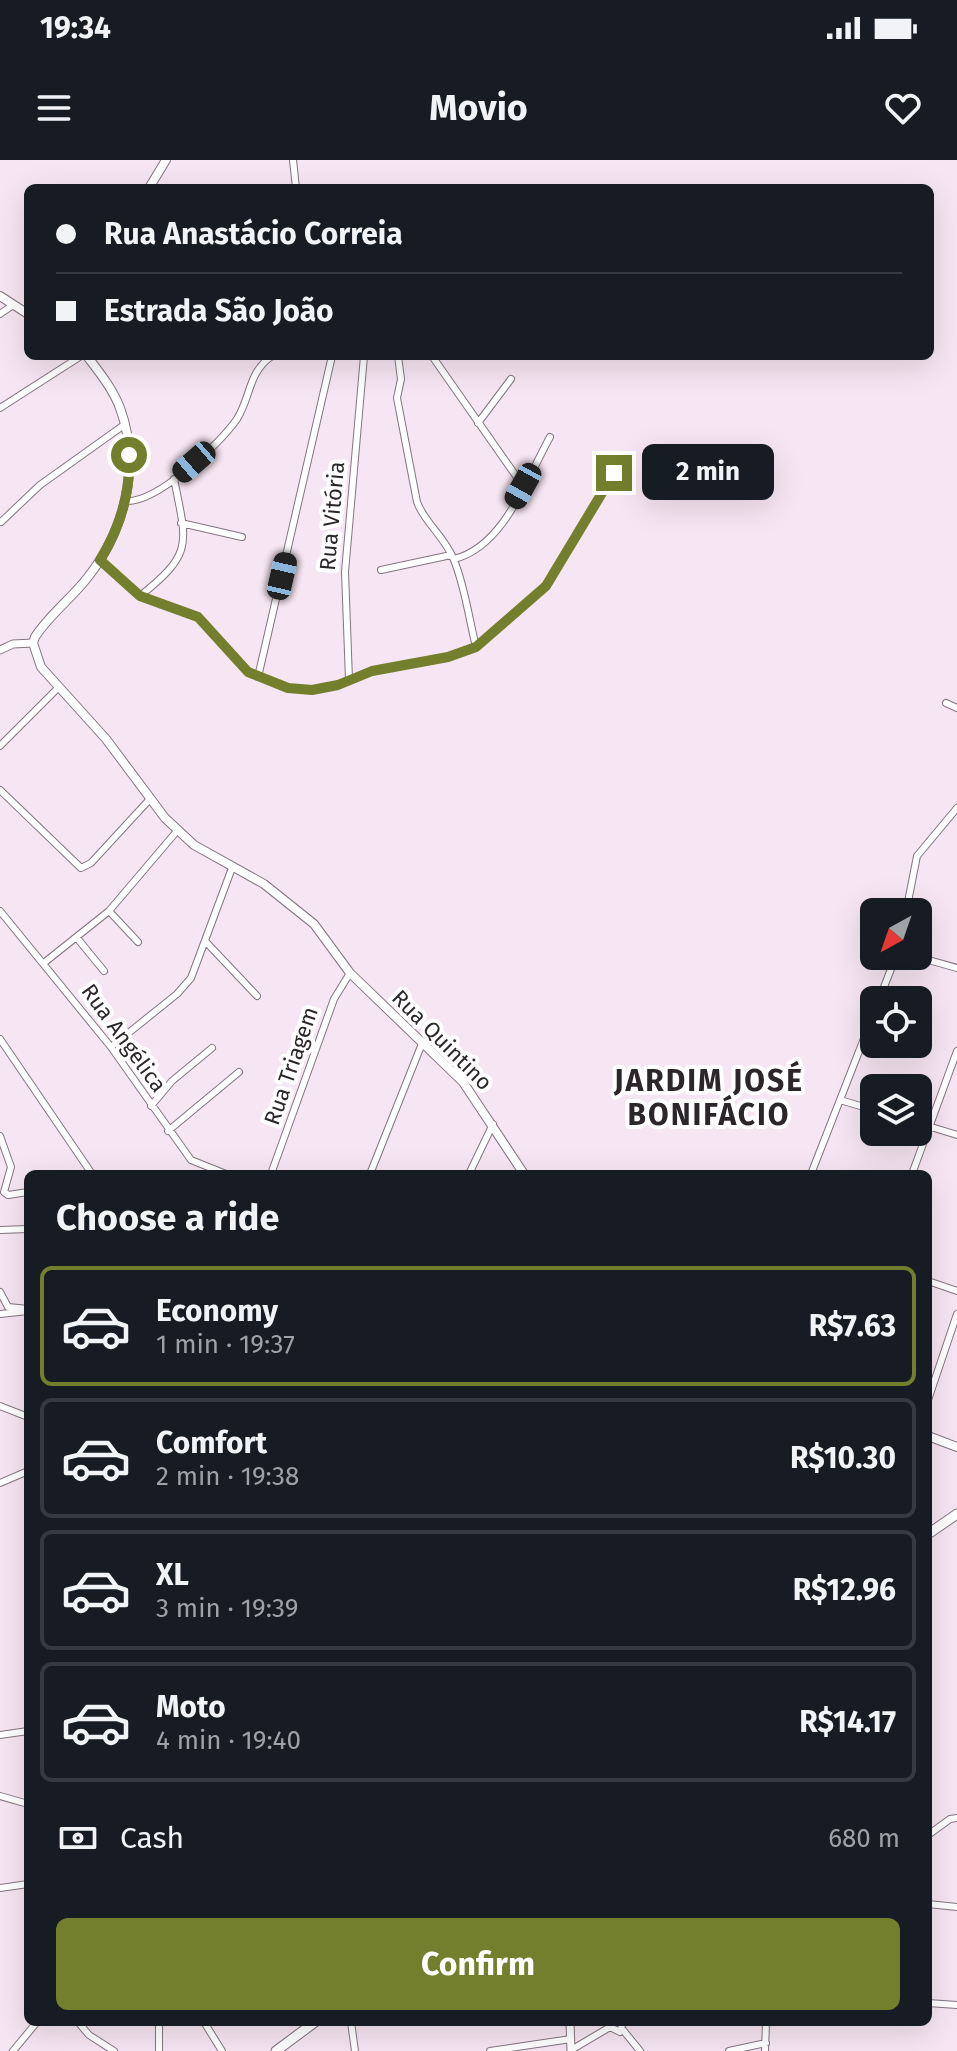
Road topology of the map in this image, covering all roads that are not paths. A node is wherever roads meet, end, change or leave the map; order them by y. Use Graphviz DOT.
graph roads {
  1 [pos="166,160"];
  2 [pos="293,160"];
  3 [pos="151,184"];
  4 [pos="296,184"];
  5 [pos="0,296"];
  6 [pos="13,305"];
  7 [pos="24,312"];
  8 [pos="0,314"];
  9 [pos="78,360"];
  10 [pos="87,360"];
  11 [pos="268,360"];
  12 [pos="331,360"];
  13 [pos="364,360"];
  14 [pos="399,360"];
  15 [pos="435,360"];
  16 [pos="511,379"];
  17 [pos="0,408"];
  18 [pos="478,423"];
  19 [pos="124,425"];
  20 [pos="550,437"];
  21 [pos="614,473"];
  22 [pos="174,479"];
  23 [pos="523,486"];
  24 [pos="125,501"];
  25 [pos="1,522"];
  26 [pos="181,523"];
  27 [pos="242,537"];
  28 [pos="452,557"];
  29 [pos="100,560"];
  30 [pos="381,570"];
  31 [pos="140,596"];
  32 [pos="33,643"];
  33 [pos="476,647"];
  34 [pos="0,650"];
  35 [pos="258,677"];
  36 [pos="349,680"];
  37 [pos="58,688"];
  38 [pos="946,703"];
  39 [pos="957,708"];
  40 [pos="0,746"];
  41 [pos="0,790"];
  42 [pos="149,800"];
  43 [pos="957,808"];
  44 [pos="948,823"];
  45 [pos="957,826"];
  46 [pos="177,831"];
  47 [pos="232,868"];
  48 [pos="909,898"];
  49 [pos="0,911"];
  50 [pos="109,911"];
  51 [pos="77,938"];
  52 [pos="138,942"];
  53 [pos="206,942"];
  54 [pos="932,961"];
  55 [pos="45,962"];
  56 [pos="957,968"];
  57 [pos="104,971"];
  58 [pos="350,973"];
  59 [pos="257,996"];
  60 [pos="0,1039"];
  61 [pos="423,1041"];
  62 [pos="111,1047"];
  63 [pos="212,1048"];
  64 [pos="860,1049"];
  65 [pos="957,1051"];
  66 [pos="239,1072"];
  67 [pos="840,1100"];
  68 [pos="151,1106"];
  69 [pos="860,1106"];
  70 [pos="932,1120"];
  71 [pos="493,1124"];
  72 [pos="932,1127"];
  73 [pos="168,1131"];
  74 [pos="957,1135"];
  75 [pos="0,1136"];
  76 [pos="922,1146"];
  77 [pos="89,1170"];
  78 [pos="216,1170"];
  79 [pos="272,1170"];
  80 [pos="372,1170"];
  81 [pos="471,1170"];
  82 [pos="522,1170"];
  83 [pos="813,1170"];
  84 [pos="914,1170"];
  85 [pos="24,1193"];
  86 [pos="24,1229"];
  87 [pos="0,1230"];
  88 [pos="932,1282"];
  89 [pos="957,1291"];
  90 [pos="0,1292"];
  91 [pos="24,1309"];
  92 [pos="24,1311"];
  93 [pos="0,1314"];
  94 [pos="957,1314"];
  95 [pos="932,1388"];
  96 [pos="0,1406"];
  97 [pos="24,1415"];
  98 [pos="932,1438"];
  99 [pos="957,1447"];
  100 [pos="24,1473"];
  101 [pos="0,1483"];
  102 [pos="957,1514"];
  103 [pos="932,1531"];
  104 [pos="24,1732"];
  105 [pos="0,1735"];
  106 [pos="0,1796"];
  107 [pos="24,1803"];
  108 [pos="957,1818"];
  109 [pos="932,1832"];
  110 [pos="24,1885"];
  111 [pos="0,1888"];
  112 [pos="932,1904"];
  113 [pos="957,1907"];
  114 [pos="932,2003"];
  115 [pos="957,2005"];
  116 [pos="34,2026"];
  117 [pos="81,2026"];
  118 [pos="159,2026"];
  119 [pos="206,2026"];
  120 [pos="310,2026"];
  121 [pos="352,2026"];
  122 [pos="570,2026"];
  123 [pos="608,2026"];
  124 [pos="624,2026"];
  125 [pos="766,2026"];
  126 [pos="571,2039"];
  127 [pos="765,2047"];
  128 [pos="571,2050"];
  129 [pos="13,2051"];
  130 [pos="114,2051"];
  131 [pos="159,2051"];
  132 [pos="222,2051"];
  133 [pos="276,2051"];
  134 [pos="355,2051"];
  135 [pos="490,2051"];
  136 [pos="640,2051"];
  137 [pos="729,2051"];
  1 -- 3 [label="main road"];
  2 -- 4 [label="street"];
  5 -- 6 [label="main road"];
  6 -- 7 [label="main road"];
  6 -- 8 [label="street"];
  9 -- 17 [label="street"];
  10 -- 19 [label="main road"];
  11 -- 22 [label="street"];
  12 -- 35 [label="street"];
  13 -- 36 [label="street, Rua Vitória"];
  14 -- 28 [label="street"];
  15 -- 18 [label="street"];
  16 -- 18 [label="street"];
  18 -- 23 [label="street"];
  19 -- 24 [label="main road"];
  19 -- 25 [label="street"];
  20 -- 23 [label="street"];
  21 -- 33 [label="street"];
  22 -- 24 [label="street"];
  22 -- 26 [label="street"];
  23 -- 28 [label="street"];
  24 -- 29 [label="main road"];
  26 -- 27 [label="street"];
  26 -- 31 [label="street"];
  28 -- 30 [label="street"];
  28 -- 33 [label="street"];
  29 -- 31 [label="street"];
  29 -- 32 [label="main road"];
  31 -- 35 [label="street"];
  32 -- 34 [label="street"];
  32 -- 37 [label="main road, Rua Quintino"];
  33 -- 36 [label="street"];
  35 -- 36 [label="street"];
  37 -- 40 [label="street"];
  37 -- 42 [label="main road, Rua Quintino"];
  38 -- 39 [label="street"];
  41 -- 42 [label="street"];
  42 -- 46 [label="main road, Rua Quintino"];
  43 -- 44 [label="street"];
  44 -- 45 [label="street"];
  44 -- 48 [label="street"];
  46 -- 47 [label="main road, Rua Quintino"];
  46 -- 50 [label="street"];
  47 -- 53 [label="street"];
  47 -- 58 [label="main road, Rua Quintino"];
  49 -- 55 [label="street, Rua Angélica"];
  50 -- 51 [label="street"];
  50 -- 52 [label="street"];
  51 -- 55 [label="street"];
  51 -- 57 [label="street"];
  53 -- 59 [label="street"];
  53 -- 62 [label="street"];
  54 -- 56 [label="street"];
  55 -- 62 [label="street, Rua Angélica"];
  58 -- 61 [label="main road, Rua Quintino"];
  58 -- 79 [label="street, Rua Triagem"];
  60 -- 77 [label="street"];
  61 -- 71 [label="main road, Rua Quintino"];
  61 -- 80 [label="street"];
  62 -- 68 [label="street, Rua Angélica"];
  63 -- 68 [label="street"];
  64 -- 67 [label="street"];
  65 -- 70 [label="street"];
  66 -- 73 [label="street"];
  67 -- 69 [label="street"];
  67 -- 83 [label="street"];
  68 -- 73 [label="street, Rua Angélica"];
  71 -- 81 [label="street"];
  71 -- 82 [label="main road, Rua Quintino"];
  72 -- 74 [label="street"];
  73 -- 78 [label="street, Rua Angélica"];
  75 -- 85 [label="street"];
  76 -- 84 [label="street"];
  86 -- 87 [label="street"];
  88 -- 89 [label="street"];
  90 -- 91 [label="street"];
  92 -- 93 [label="street"];
  94 -- 95 [label="street"];
  96 -- 97 [label="street"];
  98 -- 99 [label="main road"];
  100 -- 101 [label="street"];
  102 -- 103 [label="main road"];
  104 -- 105 [label="street"];
  106 -- 107 [label="street"];
  108 -- 109 [label="street"];
  110 -- 111 [label="street"];
  112 -- 113 [label="street"];
  114 -- 115 [label="street"];
  116 -- 129 [label="street"];
  117 -- 130 [label="street"];
  118 -- 131 [label="street"];
  119 -- 132 [label="street"];
  120 -- 133 [label="main road"];
  121 -- 134 [label="street"];
  122 -- 126 [label="street"];
  123 -- 128 [label="street"];
  124 -- 136 [label="street"];
  125 -- 127 [label="street"];
  126 -- 128 [label="street"];
  126 -- 135 [label="street"];
  127 -- 137 [label="street"];
}
